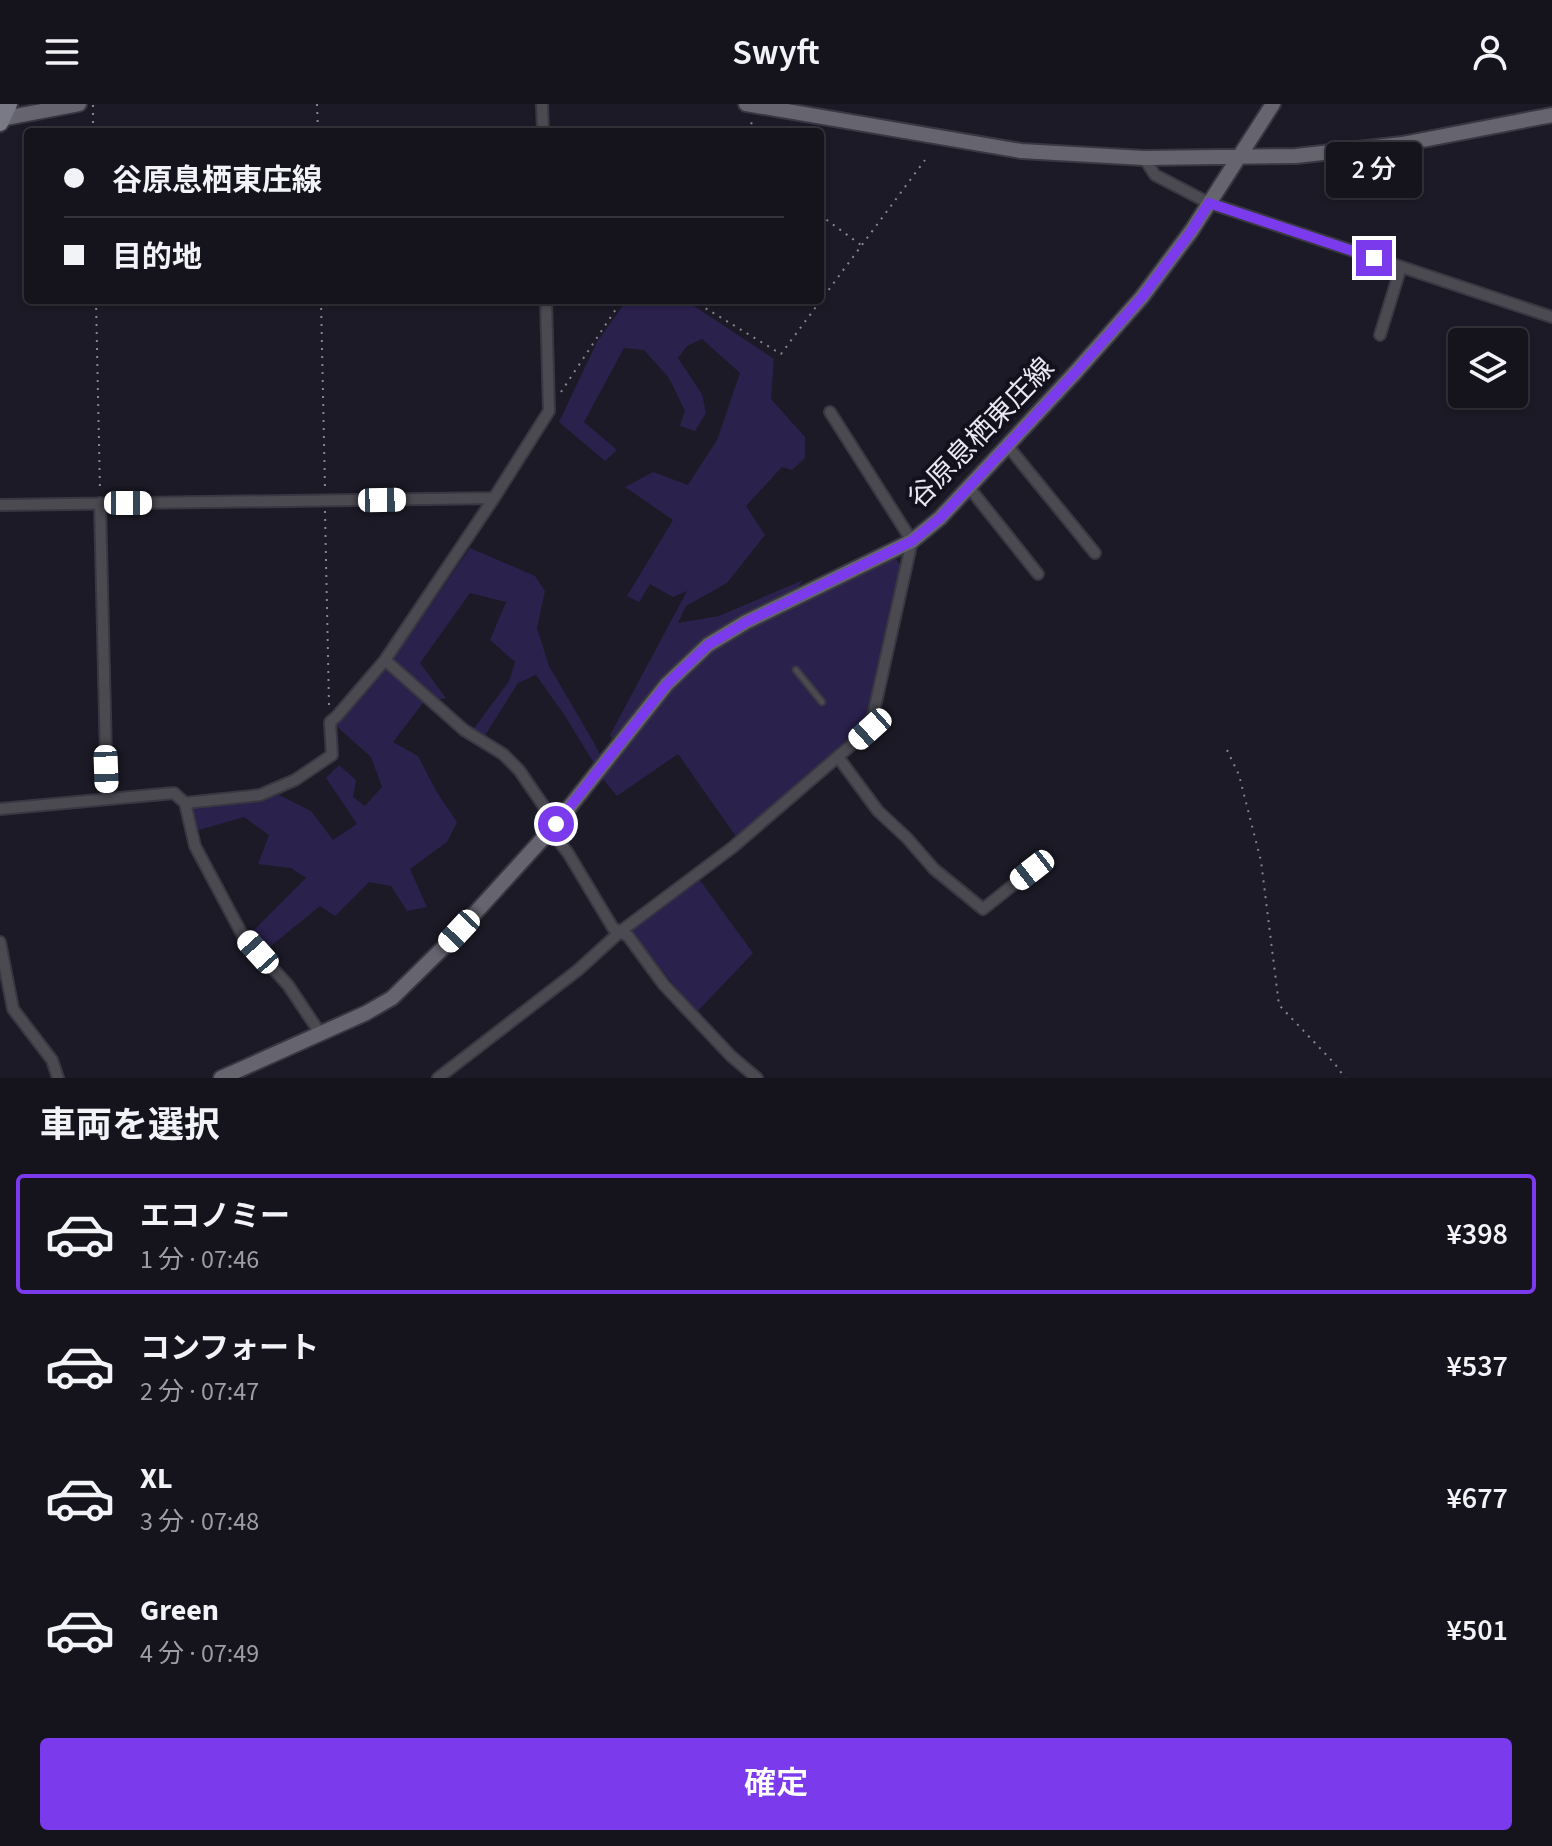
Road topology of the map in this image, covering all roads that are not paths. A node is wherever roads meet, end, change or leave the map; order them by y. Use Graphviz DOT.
graph roads {
  1 [pos="79,104"];
  2 [pos="542,104"];
  3 [pos="746,104"];
  4 [pos="1273,104"];
  5 [pos="1552,115"];
  6 [pos="3,116"];
  7 [pos="543,128"];
  8 [pos="1144,158"];
  9 [pos="1239,158"];
  10 [pos="1209,203"];
  11 [pos="1401,267"];
  12 [pos="546,304"];
  13 [pos="1552,317"];
  14 [pos="1380,335"];
  15 [pos="830,412"];
  16 [pos="1007,445"];
  17 [pos="968,486"];
  18 [pos="494,498"];
  19 [pos="100,503"];
  20 [pos="0,505"];
  21 [pos="912,541"];
  22 [pos="1095,553"];
  23 [pos="1038,574"];
  24 [pos="385,660"];
  25 [pos="796,670"];
  26 [pos="822,702"];
  27 [pos="838,757"];
  28 [pos="107,799"];
  29 [pos="185,803"];
  30 [pos="0,809"];
  31 [pos="553,827"];
  32 [pos="1032,870"];
  33 [pos="621,931"];
  34 [pos="0,942"];
  35 [pos="320,1033"];
  36 [pos="254,1071"];
  37 [pos="58,1078"];
  38 [pos="221,1078"];
  39 [pos="438,1078"];
  40 [pos="757,1078"];
  1 -- 6 [label="main road"];
  2 -- 7 [label="street"];
  3 -- 8 [label="main road"];
  4 -- 9 [label="main road, 谷原息栖東庄線"];
  5 -- 9 [label="main road"];
  8 -- 9 [label="main road"];
  8 -- 10 [label="street"];
  9 -- 10 [label="main road, 谷原息栖東庄線"];
  10 -- 11 [label="street"];
  10 -- 16 [label="main road, 谷原息栖東庄線"];
  11 -- 13 [label="street"];
  11 -- 14 [label="street"];
  12 -- 18 [label="street"];
  15 -- 21 [label="street"];
  16 -- 17 [label="main road, 谷原息栖東庄線"];
  16 -- 22 [label="street"];
  17 -- 21 [label="main road, 谷原息栖東庄線"];
  17 -- 23 [label="street"];
  18 -- 19 [label="street"];
  18 -- 24 [label="street"];
  19 -- 20 [label="street"];
  19 -- 28 [label="street"];
  21 -- 27 [label="street"];
  21 -- 31 [label="main road, 谷原息栖東庄線"];
  24 -- 29 [label="street"];
  24 -- 31 [label="street"];
  25 -- 26 [label="lane"];
  27 -- 32 [label="street"];
  27 -- 33 [label="street"];
  28 -- 29 [label="street"];
  28 -- 30 [label="street"];
  29 -- 35 [label="street"];
  31 -- 33 [label="street"];
  31 -- 35 [label="main road, 谷原息栖東庄線"];
  33 -- 39 [label="street"];
  33 -- 40 [label="street"];
  34 -- 37 [label="street"];
  35 -- 36 [label="main road, 谷原息栖東庄線"];
  36 -- 38 [label="main road, 谷原息栖東庄線"];
}
